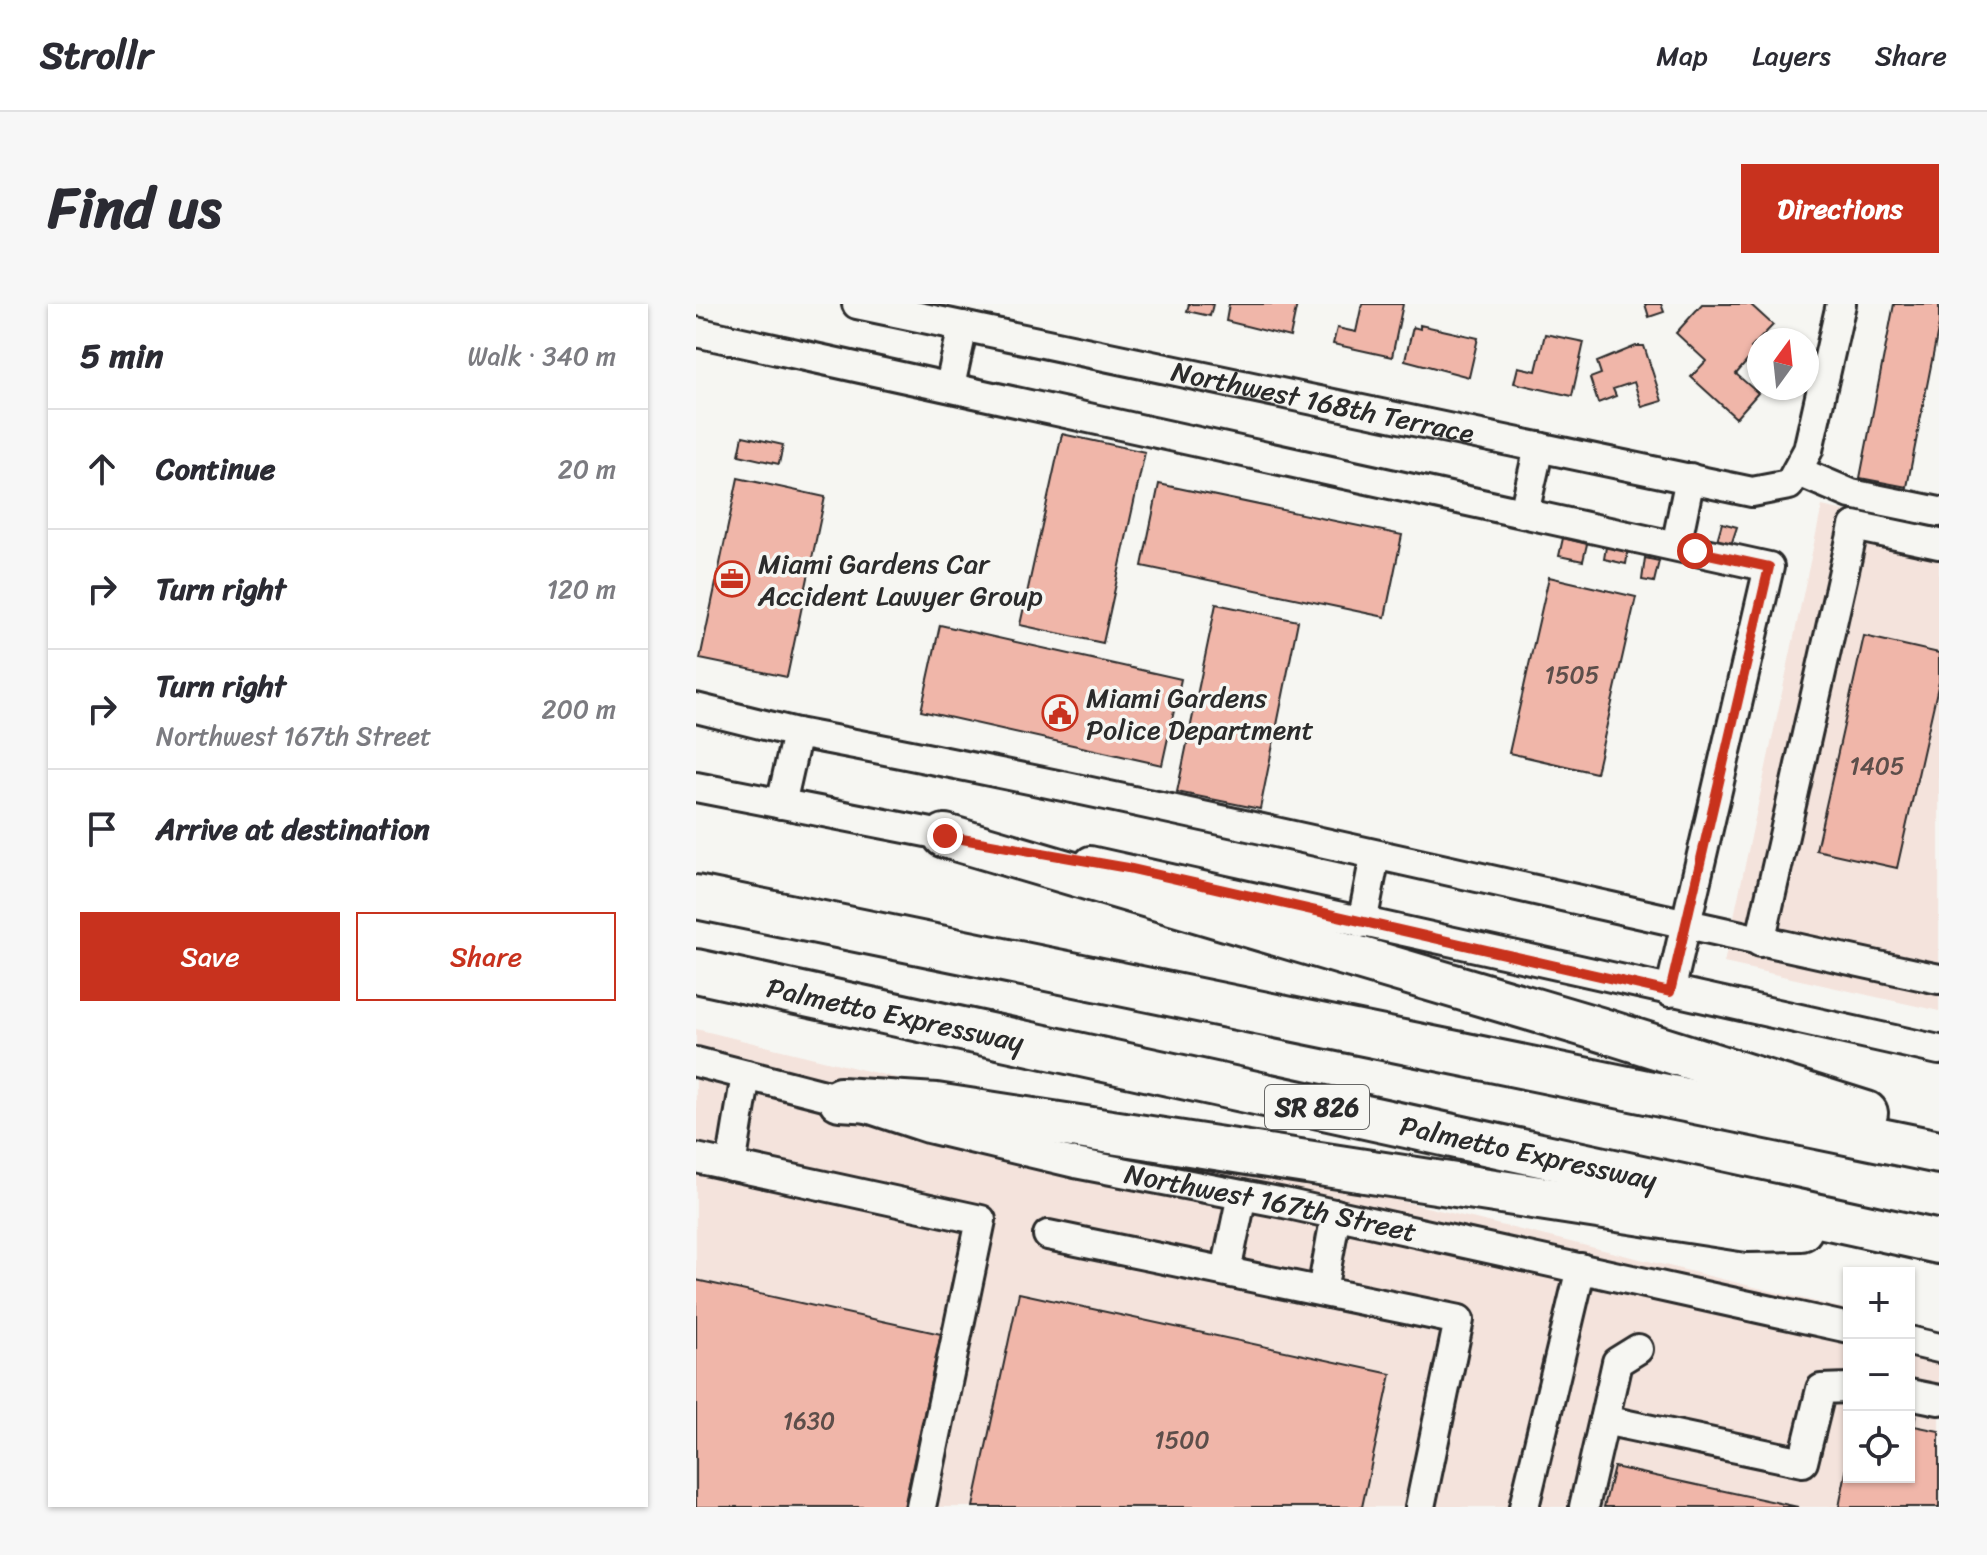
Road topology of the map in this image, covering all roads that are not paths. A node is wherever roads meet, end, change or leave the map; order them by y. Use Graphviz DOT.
graph roads {
  1 [pos="857,304"];
  2 [pos="1841,304"];
  3 [pos="963,326"];
  4 [pos="696,332"];
  5 [pos="950,386"];
  6 [pos="1539,447"];
  7 [pos="1690,478"];
  8 [pos="1793,478"];
  9 [pos="1939,512"];
  10 [pos="1524,513"];
  11 [pos="1939,544"];
  12 [pos="1676,546"];
  13 [pos="696,708"];
  14 [pos="797,733"];
  15 [pos="696,787"];
  16 [pos="781,804"];
  17 [pos="945,836"];
  18 [pos="1375,856"];
  19 [pos="696,897"];
  20 [pos="1362,923"];
  21 [pos="1686,926"];
  22 [pos="1760,942"];
  23 [pos="696,971"];
  24 [pos="1939,979"];
  25 [pos="1670,992"];
  26 [pos="1939,1050"];
  27 [pos="696,1062"];
  28 [pos="746,1075"];
  29 [pos="840,1099"];
  30 [pos="1939,1139"];
  31 [pos="1939,1152"];
  32 [pos="696,1158"];
  33 [pos="731,1166"];
  34 [pos="1242,1195"];
  35 [pos="1336,1214"];
  36 [pos="1875,1228"];
  37 [pos="1048,1235"];
  38 [pos="1939,1242"];
  39 [pos="1581,1268"];
  40 [pos="1226,1271"];
  41 [pos="1322,1291"];
  42 [pos="1843,1327"];
  43 [pos="1915,1342"];
  44 [pos="1939,1348"];
  45 [pos="1638,1349"];
  46 [pos="1843,1388"];
  47 [pos="1915,1395"];
  48 [pos="1939,1400"];
  49 [pos="1604,1420"];
  50 [pos="921,1507"];
  51 [pos="1420,1507"];
  52 [pos="1524,1507"];
  53 [pos="1584,1507"];
  1 -- 3 [label="street, Northwest 168th Terrace"];
  2 -- 8 [label="street"];
  3 -- 5 [label="street"];
  3 -- 6 [label="street, Northwest 168th Terrace"];
  4 -- 5 [label="street"];
  5 -- 10 [label="street"];
  6 -- 7 [label="street, Northwest 168th Terrace"];
  6 -- 10 [label="street"];
  7 -- 8 [label="street, Northwest 168th Terrace"];
  7 -- 12 [label="street"];
  8 -- 9 [label="street"];
  10 -- 12 [label="street"];
  11 -- 22 [label="street"];
  12 -- 21 [label="street"];
  13 -- 14 [label="street"];
  14 -- 16 [label="street"];
  14 -- 18 [label="street"];
  15 -- 16 [label="street"];
  16 -- 17 [label="street"];
  17 -- 20 [label="street"];
  17 -- 30 [label="highway"];
  18 -- 20 [label="street"];
  18 -- 21 [label="street"];
  19 -- 31 [label="highway"];
  20 -- 25 [label="street"];
  21 -- 22 [label="street"];
  21 -- 25 [label="street"];
  22 -- 24 [label="street"];
  23 -- 36 [label="highway, Palmetto Expressway / SR 826"];
  25 -- 26 [label="street"];
  27 -- 28 [label="street, Northwest 167th Street"];
  28 -- 29 [label="street, Northwest 167th Street"];
  28 -- 33 [label="street"];
  29 -- 34 [label="street, Northwest 167th Street"];
  29 -- 36 [label="highway"];
  32 -- 33 [label="street"];
  33 -- 50 [label="street"];
  34 -- 35 [label="street, Northwest 167th Street"];
  34 -- 40 [label="street"];
  35 -- 39 [label="street, Northwest 167th Street"];
  35 -- 41 [label="street"];
  36 -- 38 [label="highway, Palmetto Expressway / SR 826"];
  37 -- 40 [label="street"];
  39 -- 42 [label="street, Northwest 167th Street"];
  39 -- 52 [label="street"];
  40 -- 41 [label="street"];
  41 -- 51 [label="street"];
  43 -- 44 [label="street"];
  45 -- 49 [label="street"];
  46 -- 49 [label="street"];
  47 -- 48 [label="street"];
  49 -- 53 [label="street"];
}
